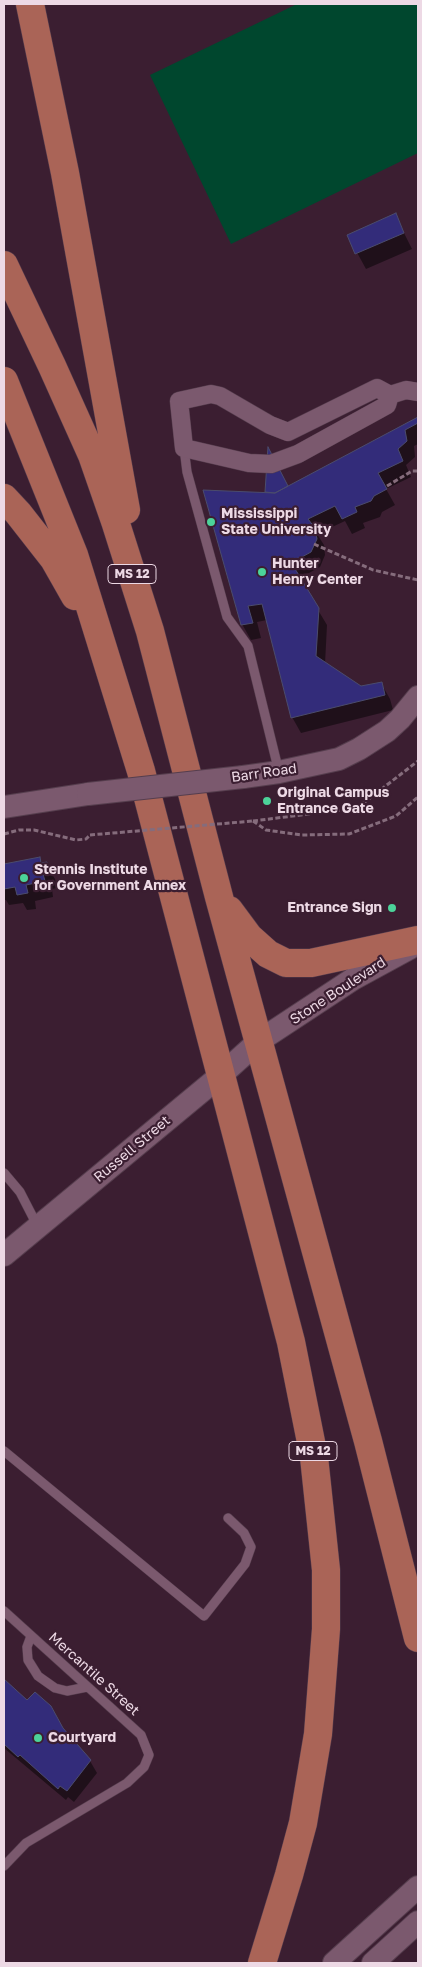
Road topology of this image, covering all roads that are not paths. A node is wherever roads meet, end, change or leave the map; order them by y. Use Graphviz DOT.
graph roads {
  1 [pos="30,4"];
  2 [pos="4,265"];
  3 [pos="4,381"];
  4 [pos="418,392"];
  5 [pos="390,395"];
  6 [pos="288,432"];
  7 [pos="184,448"];
  8 [pos="298,454"];
  9 [pos="4,498"];
  10 [pos="150,631"];
  11 [pos="117,694"];
  12 [pos="418,697"];
  13 [pos="279,772"];
  14 [pos="4,806"];
  15 [pos="219,897"];
  16 [pos="418,940"];
  17 [pos="418,944"];
  18 [pos="259,1041"];
  19 [pos="220,1076"];
  20 [pos="4,1173"];
  21 [pos="39,1228"];
  22 [pos="4,1255"];
  23 [pos="4,1452"];
  24 [pos="228,1518"];
  25 [pos="4,1611"];
  26 [pos="31,1636"];
  27 [pos="418,1638"];
  28 [pos="87,1687"];
  29 [pos="4,1866"];
  30 [pos="418,1887"];
  31 [pos="418,1922"];
  32 [pos="262,1963"];
  33 [pos="334,1963"];
  34 [pos="373,1963"];
  1 -- 10 [label="main road"];
  2 -- 10 [label="main road, MS 12"];
  3 -- 11 [label="main road, MS 12"];
  4 -- 5 [label="street"];
  5 -- 6 [label="street"];
  5 -- 8 [label="street"];
  6 -- 7 [label="street"];
  6 -- 8 [label="street"];
  7 -- 8 [label="street"];
  7 -- 13 [label="lane"];
  9 -- 11 [label="main road"];
  10 -- 15 [label="main road, MS 12"];
  11 -- 19 [label="main road, MS 12"];
  12 -- 13 [label="street, Barr Road"];
  13 -- 14 [label="street, Barr Road, bridge"];
  15 -- 16 [label="main road"];
  15 -- 18 [label="main road, MS 12"];
  17 -- 18 [label="street, Stone Boulevard"];
  18 -- 19 [label="street, Russell Street"];
  18 -- 27 [label="main road, MS 12"];
  19 -- 21 [label="street, Russell Street"];
  19 -- 32 [label="main road, MS 12"];
  20 -- 21 [label="lane"];
  21 -- 22 [label="street, Russell Street"];
  23 -- 24 [label="lane"];
  25 -- 26 [label="lane, Mercantile Street"];
  26 -- 28 [label="lane, Mercantile Street"];
  26 -- 28 [label="lane"];
  28 -- 29 [label="lane, Mercantile Street"];
  30 -- 33 [label="street"];
  31 -- 34 [label="street"];
}
